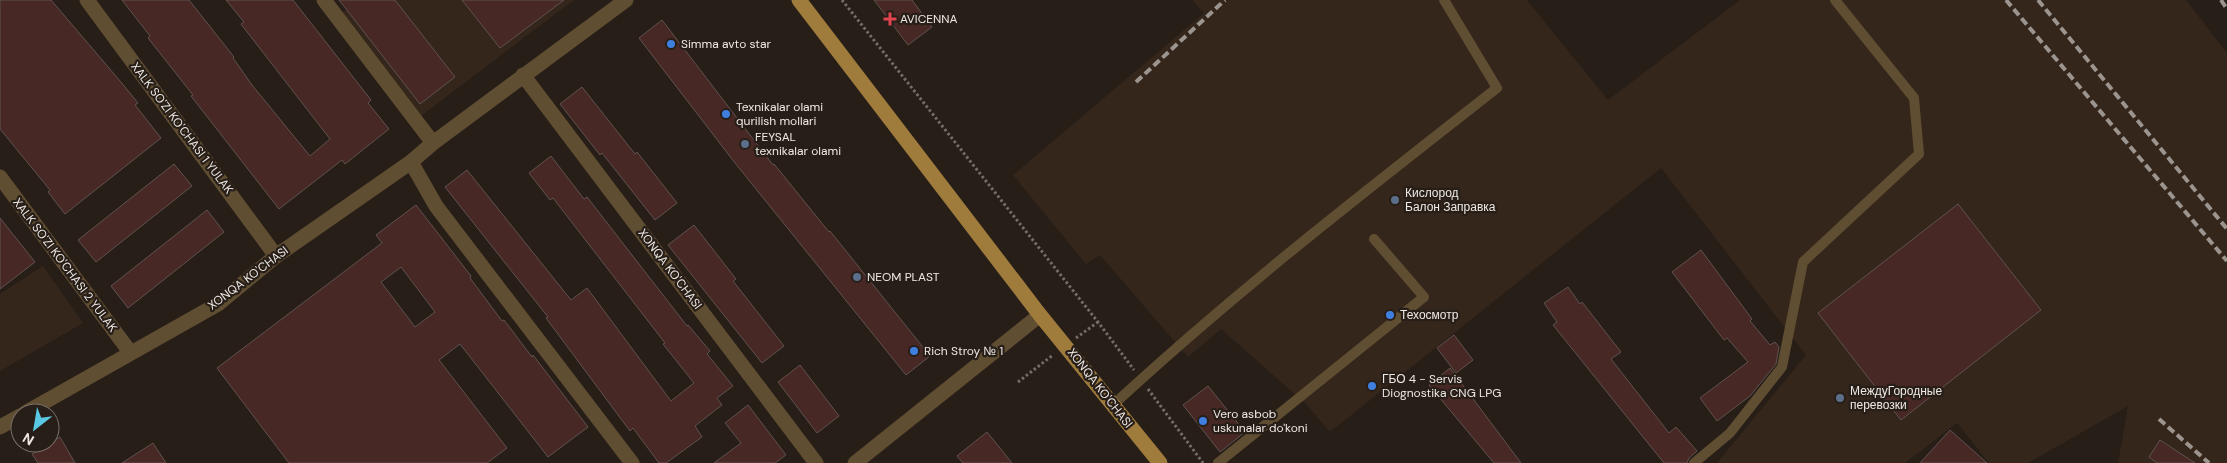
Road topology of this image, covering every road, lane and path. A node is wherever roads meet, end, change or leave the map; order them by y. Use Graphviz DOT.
graph roads {
  1 [pos="87,0"];
  2 [pos="324,0"];
  3 [pos="626,0"];
  4 [pos="842,0"];
  5 [pos="1444,0"];
  6 [pos="1835,0"];
  7 [pos="800,1"];
  8 [pos="523,75"];
  9 [pos="433,143"];
  10 [pos="412,162"];
  11 [pos="0,177"];
  12 [pos="1374,239"];
  13 [pos="276,256"];
  14 [pos="1040,314"];
  15 [pos="130,352"];
  16 [pos="1140,379"];
  17 [pos="42,403"];
  18 [pos="1113,404"];
  19 [pos="632,463"];
  20 [pos="816,463"];
  21 [pos="854,463"];
  22 [pos="1160,463"];
  23 [pos="1203,463"];
  24 [pos="1218,463"];
  25 [pos="1694,463"];
  1 -- 13 [label="street, XALK SO'ZI KO'CHASI 1 YULAK"];
  2 -- 9 [label="street"];
  3 -- 8 [label="street, XONQA KO'CHASI"];
  4 -- 16 [label="path"];
  5 -- 16 [label="lane"];
  6 -- 25 [label="lane"];
  7 -- 14 [label="main road, XONQA KO'CHASI"];
  8 -- 9 [label="street, XONQA KO'CHASI"];
  8 -- 20 [label="street, XONQA KO'CHASI"];
  9 -- 10 [label="street, XONQA KO'CHASI"];
  10 -- 13 [label="street, XONQA KO'CHASI"];
  10 -- 19 [label="street"];
  11 -- 15 [label="street, XALK SO'ZI KO'CHASI 2 YULAK"];
  12 -- 24 [label="lane"];
  13 -- 15 [label="street, XONQA KO'CHASI"];
  14 -- 18 [label="main road, XONQA KO'CHASI"];
  14 -- 21 [label="street"];
  15 -- 17 [label="street, XONQA KO'CHASI"];
  16 -- 18 [label="lane"];
  16 -- 23 [label="path"];
  18 -- 22 [label="main road, XONQA KO'CHASI"];
}
